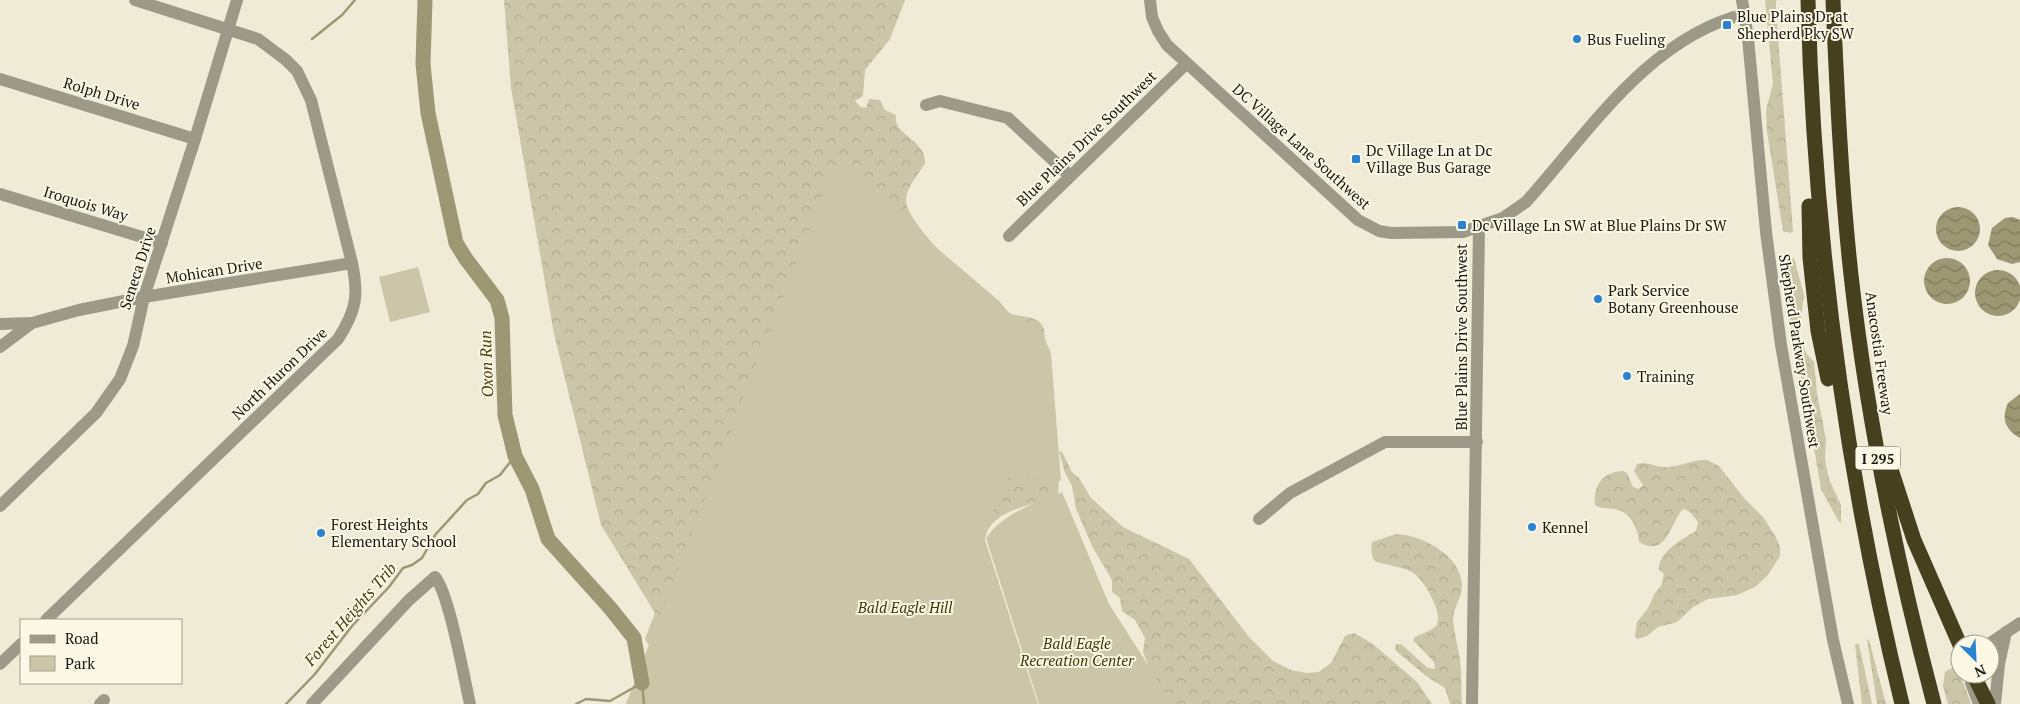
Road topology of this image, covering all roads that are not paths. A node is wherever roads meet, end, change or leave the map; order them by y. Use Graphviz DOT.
graph roads {
  1 [pos="135,0"];
  2 [pos="237,0"];
  3 [pos="1150,0"];
  4 [pos="1742,0"];
  5 [pos="1808,0"];
  6 [pos="1834,0"];
  7 [pos="1745,14"];
  8 [pos="228,28"];
  9 [pos="1186,64"];
  10 [pos="0,79"];
  11 [pos="926,105"];
  12 [pos="196,138"];
  13 [pos="1070,176"];
  14 [pos="0,194"];
  15 [pos="1846,209"];
  16 [pos="1479,227"];
  17 [pos="1009,236"];
  18 [pos="162,243"];
  19 [pos="352,263"];
  20 [pos="144,297"];
  21 [pos="32,323"];
  22 [pos="0,324"];
  23 [pos="0,347"];
  24 [pos="1477,442"];
  25 [pos="0,506"];
  26 [pos="1259,519"];
  27 [pos="47,619"];
  28 [pos="2020,623"];
  29 [pos="2006,632"];
  30 [pos="1955,634"];
  31 [pos="2000,636"];
  32 [pos="20,645"];
  33 [pos="0,664"];
  34 [pos="1971,684"];
  35 [pos="1978,684"];
  36 [pos="312,704"];
  37 [pos="470,704"];
  38 [pos="1472,704"];
  39 [pos="1848,704"];
  40 [pos="1902,704"];
  41 [pos="1934,704"];
  42 [pos="1979,704"];
  43 [pos="1988,704"];
  44 [pos="1995,704"];
  1 -- 8 [label="street, North Huron Drive"];
  2 -- 8 [label="street, Seneca Drive"];
  3 -- 9 [label="street, DC Village Lane Southwest"];
  4 -- 7 [label="street, Shepherd Parkway Southwest"];
  5 -- 40 [label="highway, I 295"];
  6 -- 15 [label="highway, Anacostia Freeway / I 295"];
  7 -- 16 [label="street, Blue Plains Drive Southwest"];
  7 -- 39 [label="street, Shepherd Parkway Southwest"];
  8 -- 12 [label="street, Seneca Drive"];
  8 -- 19 [label="street, North Huron Drive"];
  9 -- 13 [label="street, Blue Plains Drive Southwest"];
  9 -- 16 [label="street, DC Village Lane Southwest"];
  10 -- 12 [label="street, Rolph Drive"];
  11 -- 13 [label="street"];
  12 -- 18 [label="street, Seneca Drive"];
  13 -- 17 [label="street, Blue Plains Drive Southwest"];
  14 -- 18 [label="street, Iroquois Way"];
  15 -- 30 [label="highway"];
  15 -- 41 [label="highway, Anacostia Freeway / I 295"];
  16 -- 24 [label="street, Blue Plains Drive Southwest"];
  18 -- 20 [label="street, Seneca Drive"];
  19 -- 20 [label="street, Mohican Drive"];
  19 -- 27 [label="street, North Huron Drive"];
  20 -- 21 [label="street, Mohican Drive"];
  20 -- 25 [label="street, Seneca Drive"];
  21 -- 22 [label="street"];
  21 -- 23 [label="street, Mohican Drive"];
  24 -- 26 [label="street"];
  24 -- 38 [label="street, Blue Plains Drive Southwest"];
  28 -- 29 [label="street"];
  29 -- 31 [label="street"];
  29 -- 44 [label="street"];
  32 -- 33 [label="street"];
  34 -- 42 [label="street"];
  35 -- 43 [label="highway"];
  36 -- 37 [label="street"];
}
